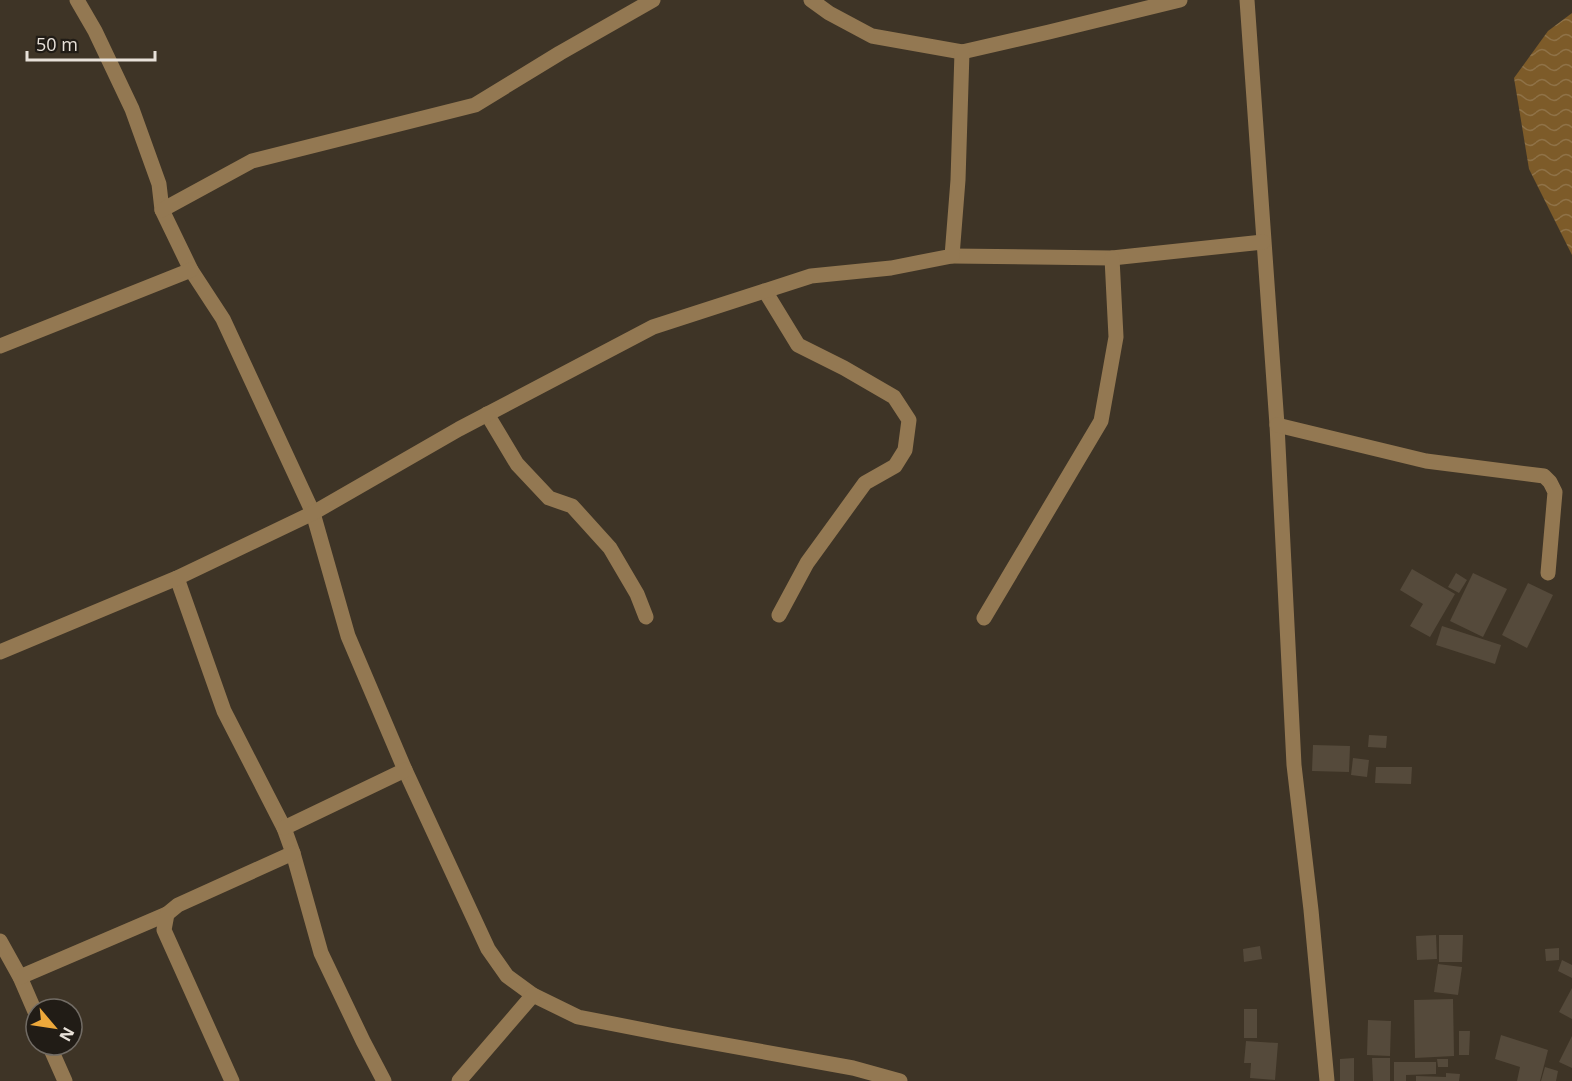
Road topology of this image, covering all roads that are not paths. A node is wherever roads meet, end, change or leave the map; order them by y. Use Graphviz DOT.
graph roads {
  1 [pos="77,0"];
  2 [pos="653,0"];
  3 [pos="811,0"];
  4 [pos="1180,0"];
  5 [pos="1247,0"];
  6 [pos="833,7"];
  7 [pos="962,52"];
  8 [pos="162,210"];
  9 [pos="1263,242"];
  10 [pos="952,256"];
  11 [pos="1112,258"];
  12 [pos="190,270"];
  13 [pos="765,291"];
  14 [pos="0,346"];
  15 [pos="487,414"];
  16 [pos="1277,425"];
  17 [pos="313,513"];
  18 [pos="1548,573"];
  19 [pos="177,578"];
  20 [pos="779,615"];
  21 [pos="646,618"];
  22 [pos="984,618"];
  23 [pos="0,652"];
  24 [pos="405,770"];
  25 [pos="284,828"];
  26 [pos="293,853"];
  27 [pos="167,914"];
  28 [pos="0,941"];
  29 [pos="20,977"];
  30 [pos="533,995"];
  31 [pos="29,997"];
  32 [pos="55,1057"];
  33 [pos="65,1081"];
  34 [pos="232,1081"];
  35 [pos="384,1081"];
  36 [pos="459,1081"];
  37 [pos="900,1081"];
  38 [pos="1327,1081"];
  1 -- 8 [label="street"];
  2 -- 8 [label="street"];
  3 -- 6 [label="street"];
  4 -- 7 [label="street"];
  5 -- 9 [label="street"];
  6 -- 7 [label="street"];
  7 -- 10 [label="street"];
  8 -- 12 [label="street"];
  9 -- 11 [label="street"];
  9 -- 16 [label="street"];
  10 -- 11 [label="street"];
  10 -- 13 [label="street"];
  11 -- 22 [label="street"];
  12 -- 14 [label="street"];
  12 -- 17 [label="street"];
  13 -- 15 [label="street"];
  13 -- 20 [label="street"];
  15 -- 17 [label="street"];
  15 -- 21 [label="street"];
  16 -- 18 [label="street"];
  16 -- 38 [label="street"];
  17 -- 19 [label="street"];
  17 -- 24 [label="street"];
  19 -- 23 [label="street"];
  19 -- 25 [label="street"];
  24 -- 25 [label="street"];
  24 -- 30 [label="street"];
  25 -- 26 [label="street"];
  26 -- 27 [label="street"];
  26 -- 35 [label="street"];
  27 -- 29 [label="street"];
  27 -- 34 [label="street"];
  28 -- 29 [label="street"];
  29 -- 31 [label="street"];
  30 -- 36 [label="street"];
  30 -- 37 [label="street"];
  32 -- 33 [label="street"];
}
